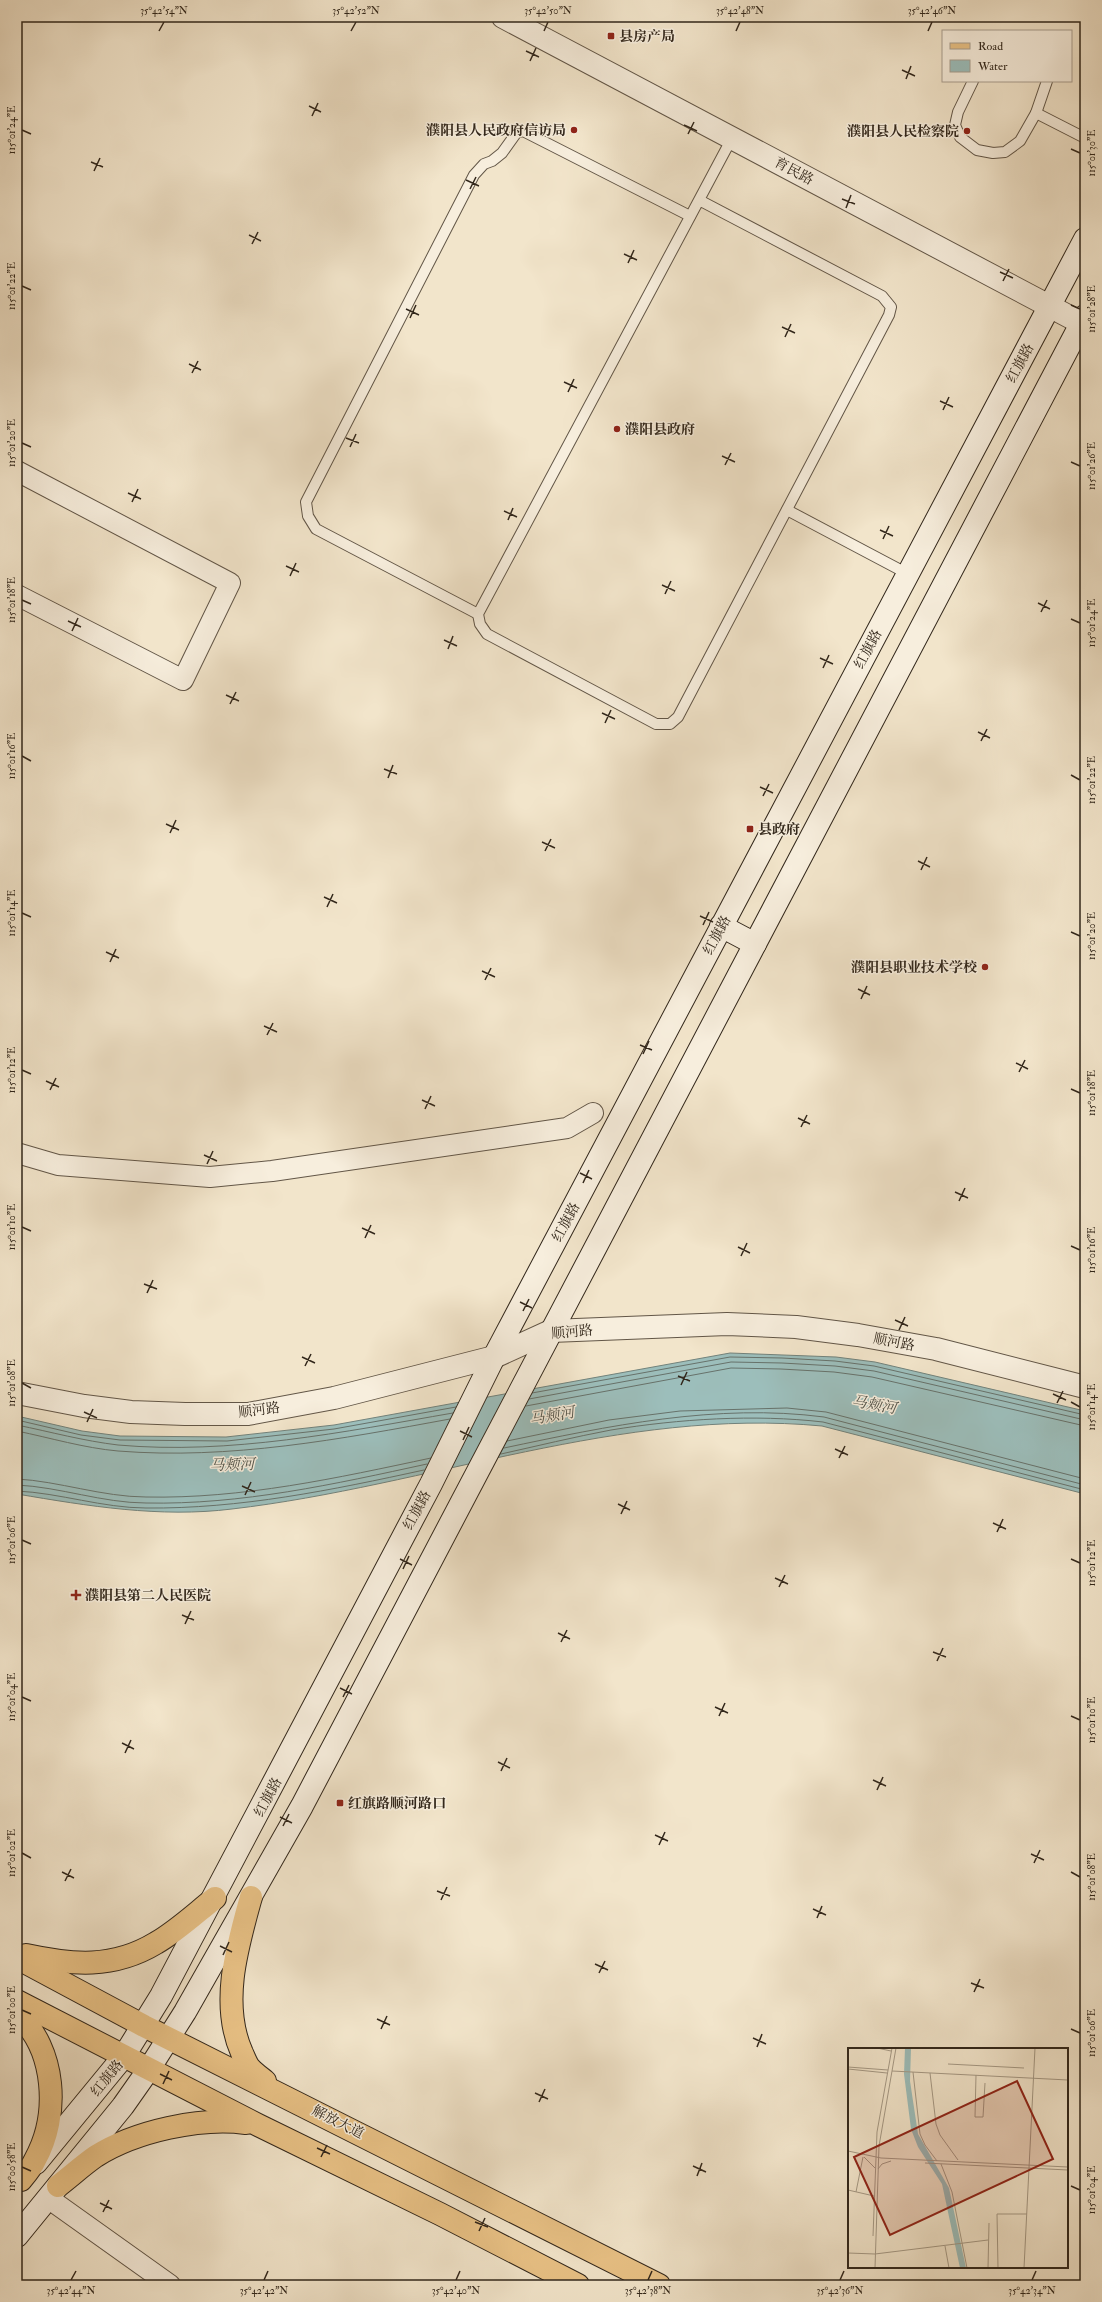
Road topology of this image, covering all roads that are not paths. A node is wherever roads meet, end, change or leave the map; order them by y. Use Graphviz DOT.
graph roads {
  1 [pos="503,17"];
  2 [pos="973,82"];
  3 [pos="1047,82"];
  4 [pos="1036,113"];
  5 [pos="732,138"];
  6 [pos="1085,138"];
  7 [pos="699,200"];
  8 [pos="690,216"];
  9 [pos="1085,239"];
  10 [pos="1050,306"];
  11 [pos="1084,322"];
  12 [pos="17,471"];
  13 [pos="787,510"];
  14 [pos="908,574"];
  15 [pos="17,595"];
  16 [pos="478,614"];
  17 [pos="721,926"];
  18 [pos="755,944"];
  19 [pos="593,1113"];
  20 [pos="17,1153"];
  21 [pos="551,1331"];
  22 [pos="494,1357"];
  23 [pos="1085,1387"];
  24 [pos="17,1393"];
  25 [pos="251,1897"];
  26 [pos="215,1898"];
  27 [pos="17,1954"];
  28 [pos="17,1958"];
  29 [pos="17,2001"];
  30 [pos="17,2014"];
  31 [pos="144,2026"];
  32 [pos="169,2039"];
  33 [pos="124,2056"];
  34 [pos="149,2069"];
  35 [pos="278,2092"];
  36 [pos="258,2125"];
  37 [pos="19,2182"];
  38 [pos="53,2192"];
  39 [pos="17,2236"];
  40 [pos="564,2282"];
  41 [pos="170,2285"];
  42 [pos="660,2285"];
  1 -- 5 [label="main road, 育民路"];
  2 -- 4 [label="lane"];
  3 -- 4 [label="lane"];
  4 -- 6 [label="lane"];
  5 -- 7 [label="lane"];
  5 -- 10 [label="main road, 育民路"];
  7 -- 8 [label="lane"];
  7 -- 13 [label="lane"];
  8 -- 16 [label="lane"];
  8 -- 16 [label="lane"];
  9 -- 10 [label="main road, 红旗路"];
  10 -- 11 [label="main road, 育民路"];
  10 -- 14 [label="main road, 红旗路"];
  11 -- 18 [label="main road, 红旗路"];
  12 -- 15 [label="street"];
  13 -- 14 [label="lane"];
  13 -- 16 [label="lane"];
  14 -- 17 [label="main road, 红旗路"];
  17 -- 18 [label="main road"];
  17 -- 22 [label="main road, 红旗路"];
  18 -- 21 [label="main road, 红旗路"];
  19 -- 20 [label="street"];
  21 -- 22 [label="main road, 顺河路"];
  21 -- 23 [label="main road, 顺河路"];
  21 -- 25 [label="main road, 红旗路"];
  22 -- 24 [label="main road, 顺河路"];
  22 -- 26 [label="main road, 红旗路"];
  25 -- 32 [label="main road, 红旗路"];
  25 -- 35 [label="main road"];
  26 -- 27 [label="main road"];
  26 -- 31 [label="main road, 红旗路"];
  28 -- 31 [label="main road, 解放大道"];
  29 -- 33 [label="main road"];
  30 -- 37 [label="main road"];
  31 -- 32 [label="main road, 解放大道"];
  31 -- 33 [label="main road, 红旗路"];
  32 -- 34 [label="main road, 红旗路"];
  32 -- 35 [label="main road, 解放大道"];
  33 -- 34 [label="main road"];
  33 -- 37 [label="main road, 红旗路"];
  34 -- 36 [label="main road"];
  34 -- 38 [label="main road, 红旗路"];
  35 -- 42 [label="main road, 解放大道"];
  36 -- 38 [label="main road"];
  36 -- 40 [label="main road"];
  38 -- 39 [label="main road, 红旗路"];
  38 -- 41 [label="street"];
}
